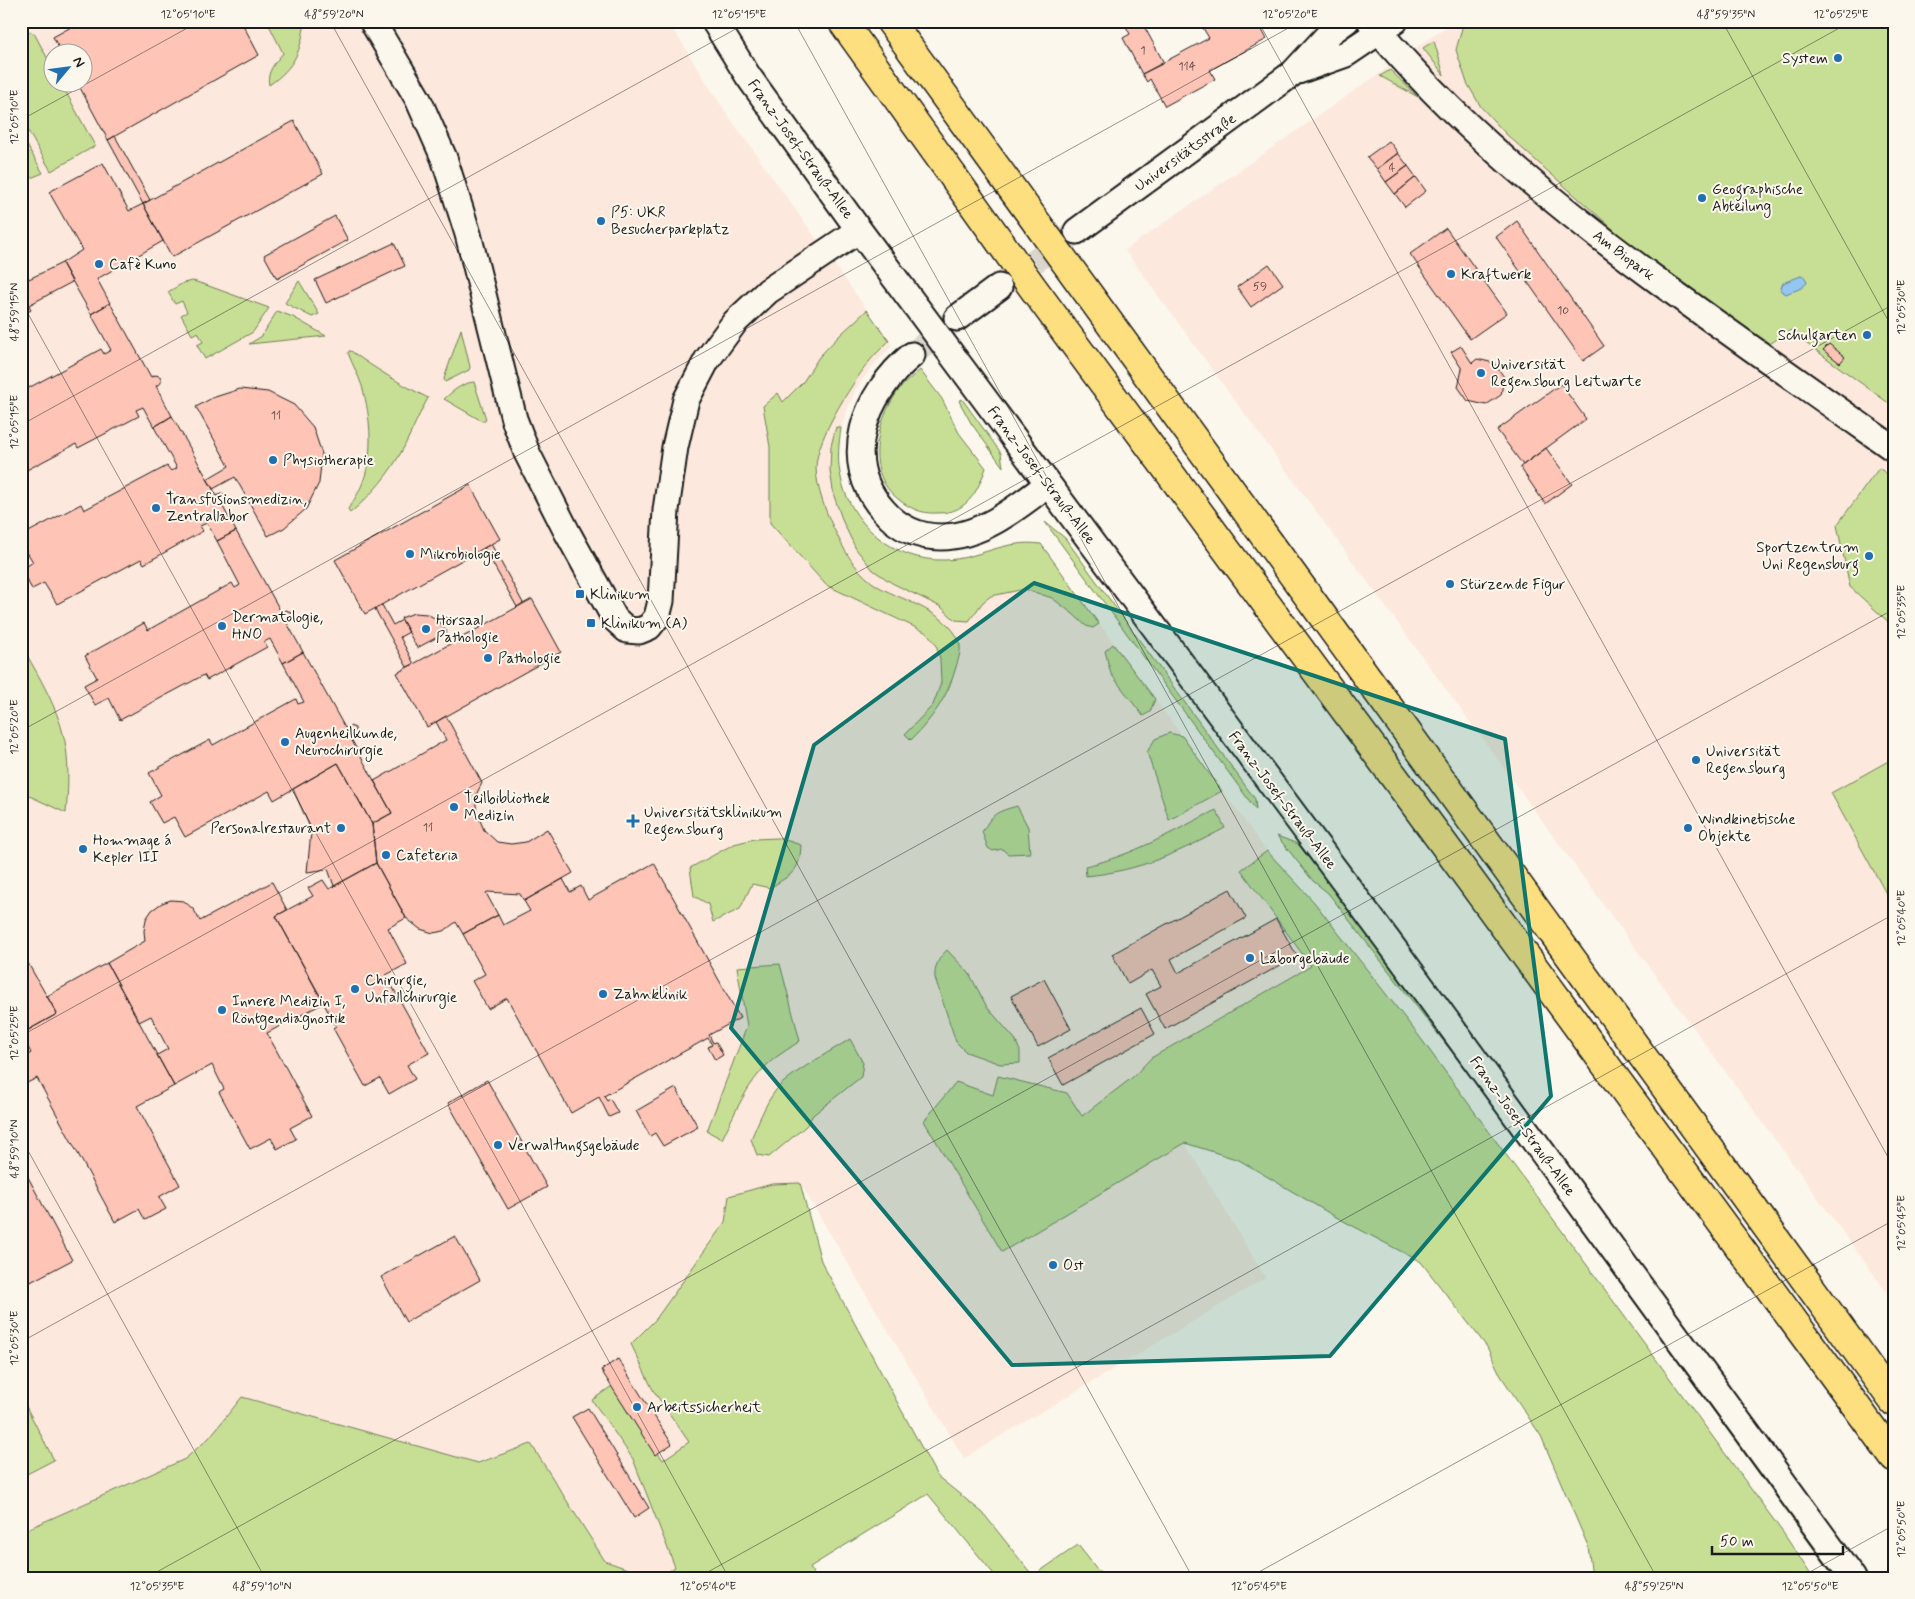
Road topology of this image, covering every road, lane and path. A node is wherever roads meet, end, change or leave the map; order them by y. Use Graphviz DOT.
graph roads {
  1 [pos="372,21"];
  2 [pos="714,21"];
  3 [pos="842,21"];
  4 [pos="890,21"];
  5 [pos="1346,21"];
  6 [pos="1382,25"];
  7 [pos="1293,73"];
  8 [pos="860,230"];
  9 [pos="1077,230"];
  10 [pos="999,287"];
  11 [pos="957,318"];
  12 [pos="912,355"];
  13 [pos="1894,449"];
  14 [pos="1048,484"];
  15 [pos="1894,1402"];
  16 [pos="1894,1458"];
  17 [pos="1853,1578"];
  1 -- 8 [label="street"];
  2 -- 8 [label="street, Franz-Josef-Strauß-Allee"];
  3 -- 16 [label="highway"];
  4 -- 15 [label="highway"];
  5 -- 7 [label="street, Universitätsstraße"];
  6 -- 7 [label="street, Universitätsstraße"];
  6 -- 13 [label="street, Am Biopark"];
  7 -- 9 [label="street, Universitätsstraße"];
  8 -- 14 [label="street, Franz-Josef-Strauß-Allee"];
  10 -- 11 [label="street"];
  12 -- 14 [label="street"];
  14 -- 17 [label="street, Franz-Josef-Strauß-Allee"];
}
